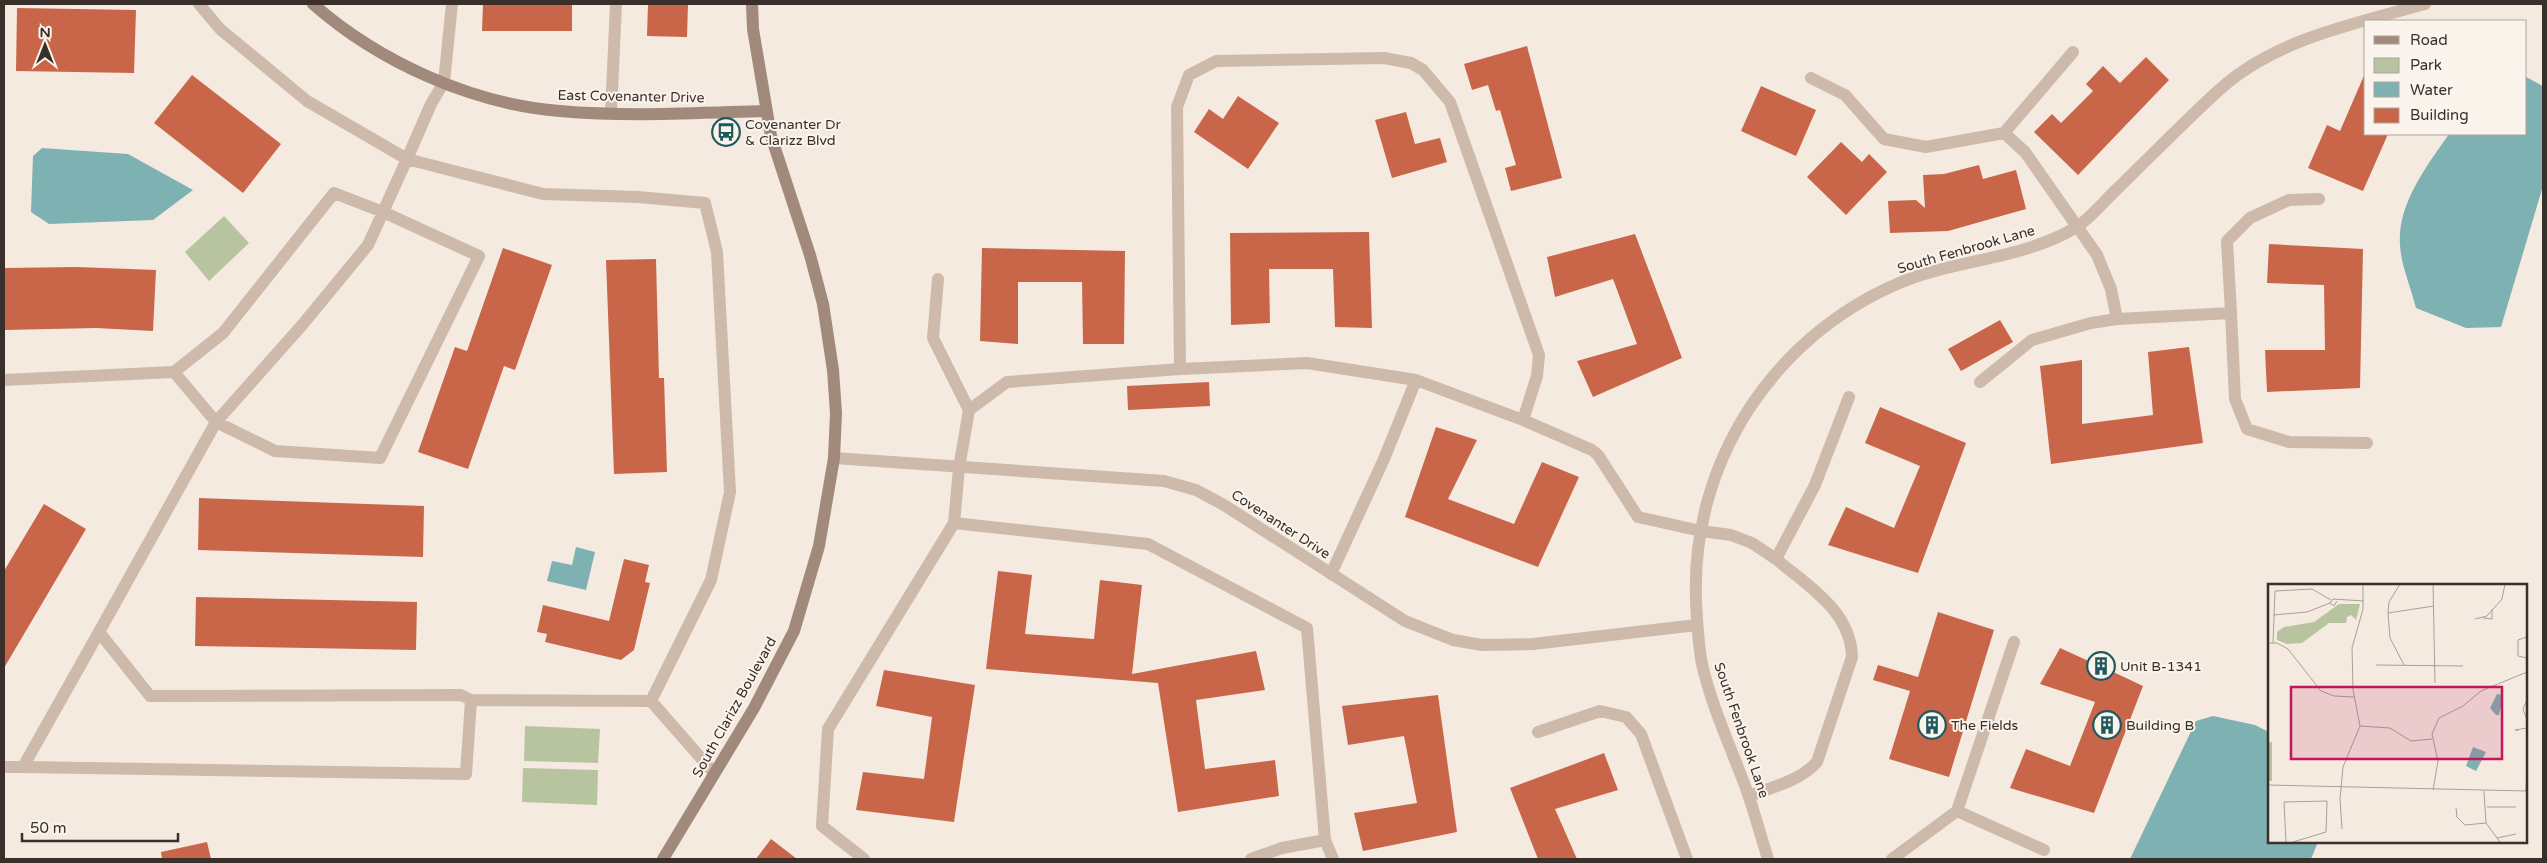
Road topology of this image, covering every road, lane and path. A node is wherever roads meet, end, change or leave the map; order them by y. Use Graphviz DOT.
graph roads {
  1 [pos="199,4"];
  2 [pos="313,4"];
  3 [pos="452,4"];
  4 [pos="616,4"];
  5 [pos="752,4"];
  6 [pos="2424,4"];
  7 [pos="2368,20"];
  8 [pos="2364,21"];
  9 [pos="2073,52"];
  10 [pos="1811,78"];
  11 [pos="444,82"];
  12 [pos="765,111"];
  13 [pos="611,113"];
  14 [pos="2004,133"];
  15 [pos="407,159"];
  16 [pos="2319,199"];
  17 [pos="383,212"];
  18 [pos="2077,227"];
  19 [pos="938,279"];
  20 [pos="2231,313"];
  21 [pos="2117,319"];
  22 [pos="1180,369"];
  23 [pos="174,372"];
  24 [pos="4,380"];
  25 [pos="1416,380"];
  26 [pos="1980,382"];
  27 [pos="1849,397"];
  28 [pos="969,410"];
  29 [pos="1523,420"];
  30 [pos="216,422"];
  31 [pos="2366,443"];
  32 [pos="834,458"];
  33 [pos="960,468"];
  34 [pos="954,523"];
  35 [pos="1701,532"];
  36 [pos="1776,559"];
  37 [pos="1331,574"];
  38 [pos="1697,625"];
  39 [pos="99,632"];
  40 [pos="2014,642"];
  41 [pos="471,700"];
  42 [pos="651,702"];
  43 [pos="1538,732"];
  44 [pos="4,767"];
  45 [pos="23,767"];
  46 [pos="714,773"];
  47 [pos="1749,796"];
  48 [pos="1957,811"];
  49 [pos="1324,840"];
  50 [pos="2044,850"];
  51 [pos="663,859"];
  52 [pos="864,859"];
  53 [pos="1251,859"];
  54 [pos="1333,859"];
  55 [pos="1688,859"];
  56 [pos="1768,859"];
  57 [pos="1892,859"];
  1 -- 15 [label="street"];
  2 -- 11 [label="street, East Covenanter Drive"];
  3 -- 11 [label="street"];
  4 -- 13 [label="street"];
  5 -- 12 [label="street, South Clarizz Boulevard"];
  6 -- 7 [label="street, South Fenbrook Lane"];
  8 -- 18 [label="street, South Fenbrook Lane"];
  9 -- 14 [label="street"];
  10 -- 14 [label="street"];
  11 -- 13 [label="street, East Covenanter Drive"];
  11 -- 15 [label="street"];
  12 -- 13 [label="street, East Covenanter Drive"];
  12 -- 32 [label="street, South Clarizz Boulevard"];
  14 -- 18 [label="street"];
  15 -- 17 [label="street"];
  15 -- 42 [label="street"];
  16 -- 20 [label="street"];
  17 -- 23 [label="street"];
  17 -- 30 [label="street"];
  17 -- 30 [label="street"];
  18 -- 21 [label="street"];
  18 -- 35 [label="street, South Fenbrook Lane"];
  19 -- 28 [label="street"];
  20 -- 21 [label="street"];
  20 -- 31 [label="street"];
  21 -- 26 [label="street"];
  22 -- 25 [label="street"];
  22 -- 28 [label="street"];
  22 -- 29 [label="street"];
  23 -- 24 [label="street"];
  23 -- 30 [label="street"];
  25 -- 29 [label="street"];
  25 -- 37 [label="street"];
  27 -- 36 [label="street"];
  28 -- 33 [label="street"];
  29 -- 35 [label="street"];
  30 -- 39 [label="street"];
  32 -- 33 [label="street, Covenanter Drive"];
  32 -- 46 [label="street, South Clarizz Boulevard"];
  33 -- 34 [label="street"];
  33 -- 37 [label="street, Covenanter Drive"];
  34 -- 49 [label="street"];
  34 -- 52 [label="street"];
  35 -- 36 [label="street"];
  35 -- 38 [label="street, South Fenbrook Lane"];
  36 -- 47 [label="street"];
  37 -- 38 [label="street, Covenanter Drive"];
  38 -- 47 [label="street, South Fenbrook Lane"];
  39 -- 41 [label="street"];
  39 -- 45 [label="street"];
  40 -- 48 [label="street"];
  41 -- 42 [label="street"];
  41 -- 45 [label="street"];
  42 -- 46 [label="street"];
  43 -- 55 [label="street"];
  44 -- 45 [label="street"];
  46 -- 51 [label="street, South Clarizz Boulevard"];
  47 -- 56 [label="street, South Fenbrook Lane"];
  48 -- 50 [label="street"];
  48 -- 57 [label="street"];
  49 -- 53 [label="street"];
  49 -- 54 [label="street"];
}
